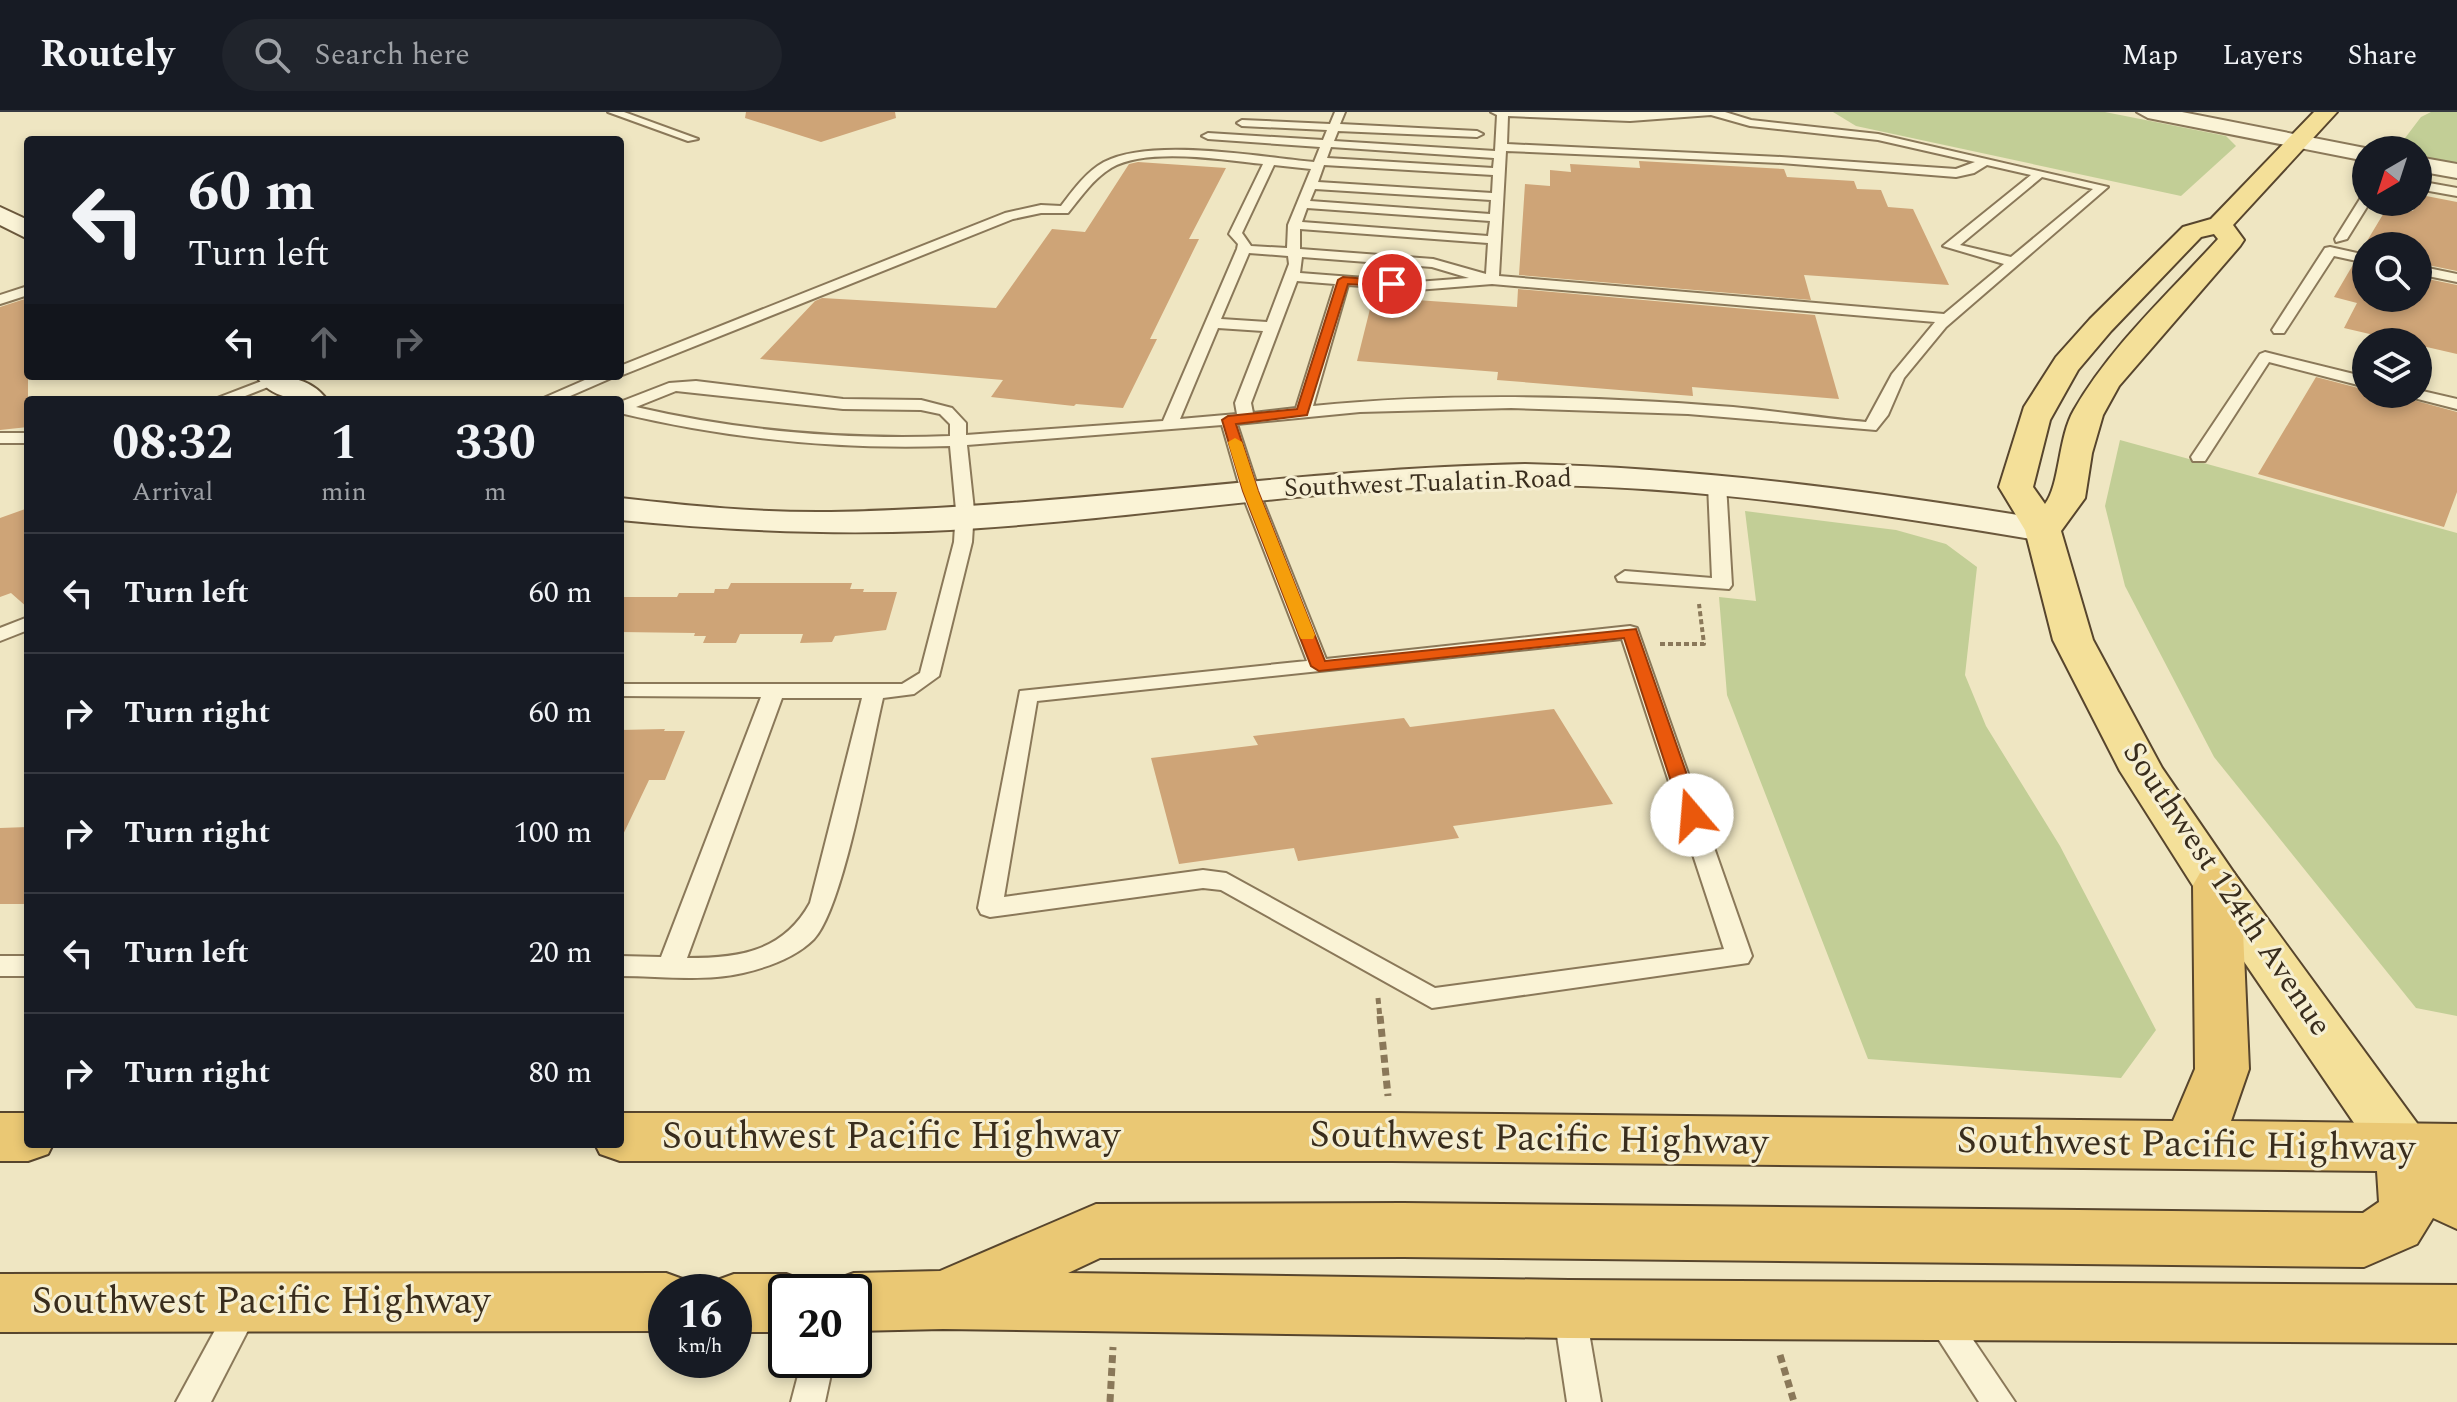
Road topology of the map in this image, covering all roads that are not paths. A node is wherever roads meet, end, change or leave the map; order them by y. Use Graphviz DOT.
graph roads {
  1 [pos="613,112"];
  2 [pos="1270,112"];
  3 [pos="1340,112"];
  4 [pos="1496,112"];
  5 [pos="1503,112"];
  6 [pos="1711,112"];
  7 [pos="2148,112"];
  8 [pos="2326,112"];
  9 [pos="1242,123"];
  10 [pos="1334,127"];
  11 [pos="1477,134"];
  12 [pos="1208,136"];
  13 [pos="692,139"];
  14 [pos="2299,141"];
  15 [pos="1327,144"];
  16 [pos="1501,151"];
  17 [pos="2352,151"];
  18 [pos="1161,155"];
  19 [pos="1985,161"];
  20 [pos="1270,162"];
  21 [pos="1320,164"];
  22 [pos="2432,167"];
  23 [pos="2457,171"];
  24 [pos="1499,172"];
  25 [pos="2040,173"];
  26 [pos="1311,185"];
  27 [pos="2432,188"];
  28 [pos="2457,192"];
  29 [pos="1498,197"];
  30 [pos="1304,204"];
  31 [pos="0,215"];
  32 [pos="2355,216"];
  33 [pos="1496,218"];
  34 [pos="2220,224"];
  35 [pos="1294,225"];
  36 [pos="24,229"];
  37 [pos="2341,239"];
  38 [pos="1495,240"];
  39 [pos="1244,249"];
  40 [pos="1296,252"];
  41 [pos="2352,256"];
  42 [pos="2014,262"];
  43 [pos="2432,273"];
  44 [pos="1291,276"];
  45 [pos="2457,278"];
  46 [pos="1343,280"];
  47 [pos="1492,280"];
  48 [pos="24,291"];
  49 [pos="0,300"];
  50 [pos="1946,319"];
  51 [pos="1213,323"];
  52 [pos="1272,327"];
  53 [pos="2279,330"];
  54 [pos="624,369"];
  55 [pos="2352,379"];
  56 [pos="269,380"];
  57 [pos="277,380"];
  58 [pos="598,380"];
  59 [pos="569,392"];
  60 [pos="230,396"];
  61 [pos="304,396"];
  62 [pos="558,396"];
  63 [pos="580,396"];
  64 [pos="2432,398"];
  65 [pos="2457,404"];
  66 [pos="624,406"];
  67 [pos="624,409"];
  68 [pos="1303,412"];
  69 [pos="1237,420"];
  70 [pos="1170,424"];
  71 [pos="0,438"];
  72 [pos="24,438"];
  73 [pos="957,443"];
  74 [pos="2199,457"];
  75 [pos="1717,484"];
  76 [pos="1250,491"];
  77 [pos="624,509"];
  78 [pos="965,519"];
  79 [pos="2043,530"];
  80 [pos="1625,577"];
  81 [pos="24,625"];
  82 [pos="0,635"];
  83 [pos="1319,666"];
  84 [pos="624,690"];
  85 [pos="774,691"];
  86 [pos="874,692"];
  87 [pos="2217,885"];
  88 [pos="0,966"];
  89 [pos="24,966"];
  90 [pos="624,966"];
  91 [pos="671,966"];
  92 [pos="0,1137"];
  93 [pos="24,1137"];
  94 [pos="624,1137"];
  95 [pos="2188,1146"];
  96 [pos="2429,1148"];
  97 [pos="2457,1203"];
  98 [pos="943,1300"];
  99 [pos="247,1302"];
  100 [pos="648,1302"];
  101 [pos="872,1302"];
  102 [pos="0,1303"];
  103 [pos="1569,1309"];
  104 [pos="1934,1309"];
  105 [pos="2457,1314"];
  106 [pos="814,1378"];
  107 [pos="193,1402"];
  108 [pos="808,1402"];
  109 [pos="1584,1402"];
  110 [pos="1998,1402"];
  1 -- 13 [label="lane"];
  2 -- 9 [label="lane"];
  3 -- 10 [label="lane"];
  4 -- 5 [label="lane"];
  5 -- 6 [label="lane"];
  5 -- 16 [label="lane"];
  6 -- 19 [label="lane"];
  7 -- 14 [label="main road"];
  8 -- 14 [label="main road, Southwest 124th Avenue"];
  9 -- 10 [label="lane"];
  9 -- 12 [label="lane"];
  10 -- 11 [label="lane"];
  10 -- 15 [label="lane"];
  12 -- 15 [label="lane"];
  12 -- 18 [label="lane"];
  14 -- 17 [label="main road"];
  14 -- 34 [label="main road, Southwest 124th Avenue"];
  15 -- 16 [label="lane"];
  15 -- 21 [label="lane"];
  16 -- 19 [label="lane"];
  16 -- 24 [label="lane"];
  18 -- 20 [label="lane"];
  18 -- 54 [label="lane"];
  19 -- 25 [label="lane"];
  20 -- 21 [label="lane"];
  20 -- 39 [label="lane"];
  21 -- 24 [label="lane"];
  21 -- 26 [label="lane"];
  22 -- 23 [label="main road"];
  24 -- 29 [label="lane"];
  25 -- 42 [label="lane"];
  25 -- 42 [label="lane"];
  26 -- 29 [label="lane"];
  26 -- 30 [label="lane"];
  27 -- 28 [label="lane"];
  29 -- 33 [label="lane"];
  30 -- 33 [label="lane"];
  30 -- 35 [label="lane"];
  31 -- 36 [label="main road"];
  32 -- 37 [label="lane"];
  33 -- 38 [label="lane"];
  34 -- 79 [label="main road"];
  34 -- 79 [label="main road, Southwest 124th Avenue"];
  35 -- 38 [label="lane"];
  35 -- 40 [label="lane"];
  38 -- 47 [label="lane"];
  39 -- 40 [label="lane"];
  39 -- 51 [label="lane"];
  40 -- 44 [label="lane"];
  40 -- 47 [label="lane"];
  41 -- 53 [label="lane"];
  42 -- 50 [label="lane"];
  43 -- 45 [label="lane"];
  44 -- 46 [label="lane"];
  44 -- 52 [label="lane"];
  46 -- 47 [label="lane"];
  46 -- 68 [label="lane"];
  47 -- 50 [label="lane"];
  48 -- 49 [label="lane"];
  50 -- 68 [label="lane"];
  51 -- 52 [label="lane"];
  51 -- 70 [label="lane"];
  52 -- 69 [label="lane"];
  55 -- 74 [label="lane"];
  56 -- 60 [label="lane"];
  57 -- 61 [label="main road"];
  58 -- 59 [label="lane"];
  59 -- 62 [label="lane"];
  59 -- 63 [label="lane"];
  64 -- 65 [label="lane"];
  66 -- 73 [label="lane"];
  67 -- 73 [label="lane"];
  68 -- 69 [label="lane"];
  69 -- 70 [label="lane"];
  69 -- 76 [label="lane"];
  70 -- 73 [label="lane"];
  71 -- 72 [label="lane"];
  73 -- 78 [label="lane"];
  75 -- 76 [label="main road, Southwest Tualatin Road"];
  75 -- 79 [label="main road, Southwest Tualatin Road"];
  75 -- 80 [label="lane"];
  76 -- 78 [label="main road, Southwest Tualatin Road"];
  76 -- 83 [label="lane"];
  77 -- 78 [label="main road, Southwest Tualatin Road"];
  78 -- 86 [label="lane"];
  79 -- 87 [label="main road, Southwest 124th Avenue"];
  81 -- 82 [label="lane"];
  83 -- 83 [label="lane"];
  84 -- 85 [label="lane"];
  85 -- 86 [label="lane"];
  85 -- 91 [label="lane"];
  86 -- 91 [label="lane"];
  87 -- 95 [label="highway"];
  87 -- 96 [label="main road, Southwest 124th Avenue"];
  88 -- 89 [label="lane"];
  90 -- 91 [label="lane"];
  92 -- 93 [label="highway"];
  94 -- 95 [label="highway, Southwest Pacific Highway"];
  95 -- 96 [label="highway, Southwest Pacific Highway"];
  96 -- 97 [label="highway"];
  96 -- 98 [label="highway"];
  98 -- 101 [label="highway"];
  98 -- 103 [label="highway"];
  99 -- 100 [label="highway, Southwest Pacific Highway"];
  99 -- 102 [label="highway, Southwest Pacific Highway"];
  99 -- 107 [label="lane"];
  103 -- 104 [label="highway"];
  103 -- 109 [label="lane"];
  104 -- 105 [label="highway"];
  104 -- 110 [label="lane"];
  106 -- 108 [label="lane"];
}
